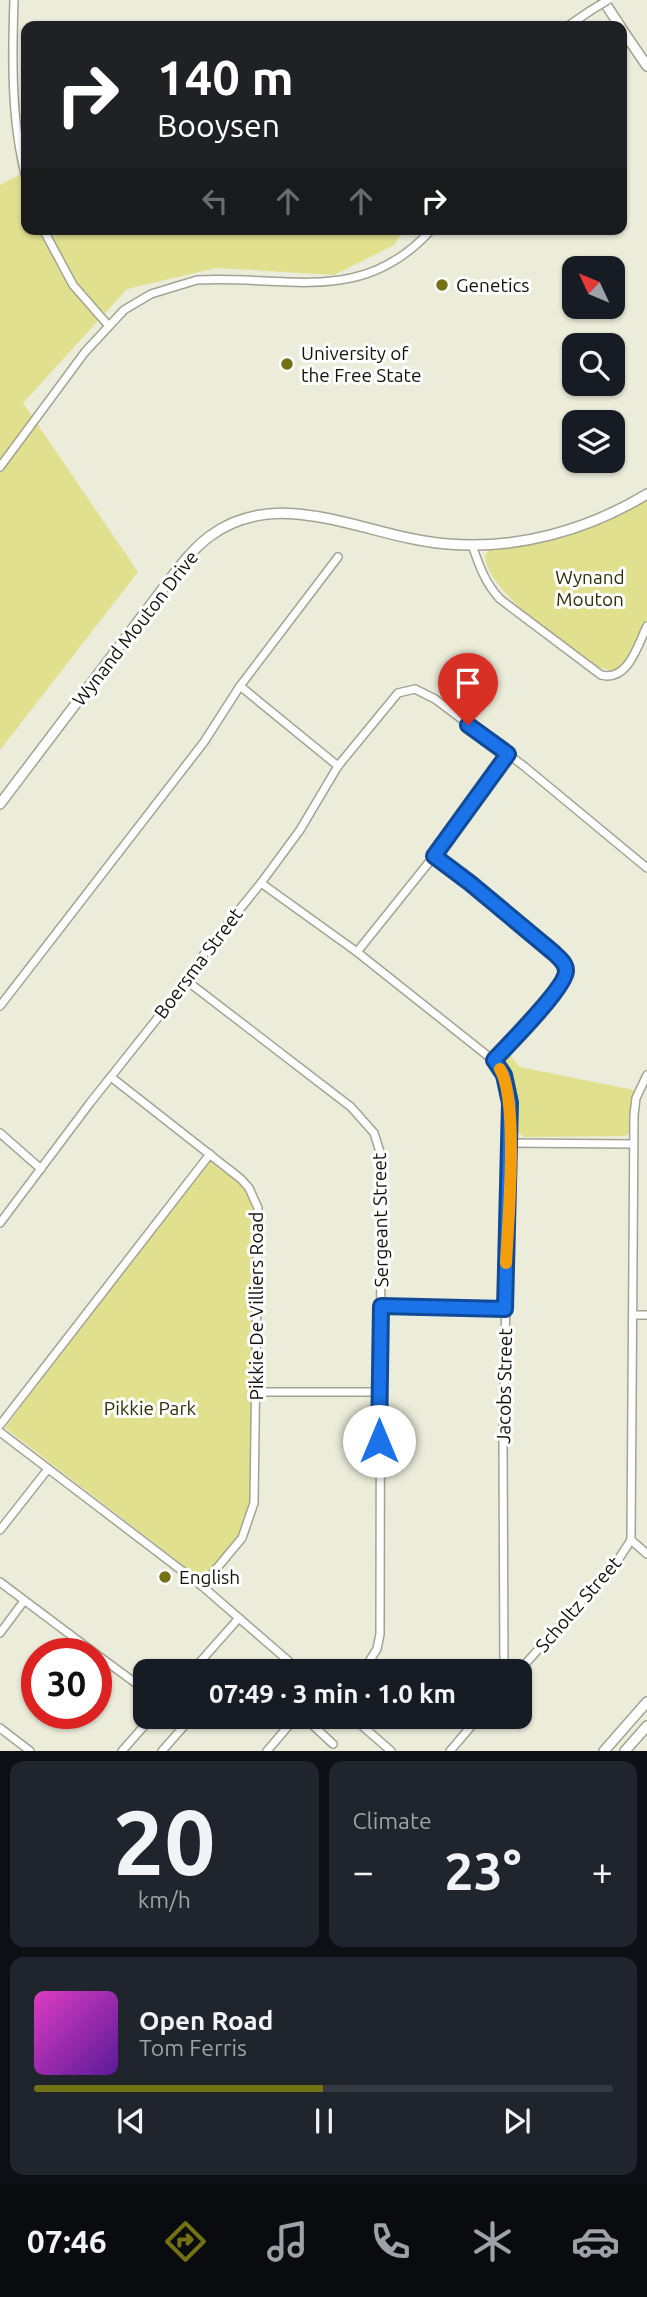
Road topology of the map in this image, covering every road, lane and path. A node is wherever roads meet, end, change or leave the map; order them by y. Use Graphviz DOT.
graph roads {
  1 [pos="14,0"];
  2 [pos="605,0"];
  3 [pos="575,21"];
  4 [pos="617,21"];
  5 [pos="627,36"];
  6 [pos="647,66"];
  7 [pos="21,160"];
  8 [pos="46,235"];
  9 [pos="426,235"];
  10 [pos="108,325"];
  11 [pos="0,467"];
  12 [pos="647,495"];
  13 [pos="472,545"];
  14 [pos="338,557"];
  15 [pos="647,626"];
  16 [pos="240,686"];
  17 [pos="508,754"];
  18 [pos="338,766"];
  19 [pos="0,804"];
  20 [pos="434,856"];
  21 [pos="647,868"];
  22 [pos="261,883"];
  23 [pos="356,952"];
  24 [pos="187,981"];
  25 [pos="0,1006"];
  26 [pos="494,1060"];
  27 [pos="647,1075"];
  28 [pos="111,1077"];
  29 [pos="0,1133"];
  30 [pos="510,1143"];
  31 [pos="634,1144"];
  32 [pos="209,1154"];
  33 [pos="41,1168"];
  34 [pos="0,1223"];
  35 [pos="381,1306"];
  36 [pos="505,1309"];
  37 [pos="633,1315"];
  38 [pos="647,1315"];
  39 [pos="257,1392"];
  40 [pos="379,1392"];
  41 [pos="0,1425"];
  42 [pos="0,1432"];
  43 [pos="48,1469"];
  44 [pos="0,1530"];
  45 [pos="631,1540"];
  46 [pos="647,1553"];
  47 [pos="0,1582"];
  48 [pos="202,1586"];
  49 [pos="24,1601"];
  50 [pos="239,1618"];
  51 [pos="0,1633"];
  52 [pos="74,1638"];
  53 [pos="203,1659"];
  54 [pos="286,1659"];
  55 [pos="371,1659"];
  56 [pos="504,1659"];
  57 [pos="530,1659"];
  58 [pos="112,1666"];
  59 [pos="133,1681"];
  60 [pos="647,1702"];
  61 [pos="647,1726"];
  62 [pos="0,1728"];
  63 [pos="141,1729"];
  64 [pos="181,1729"];
  65 [pos="286,1729"];
  66 [pos="317,1729"];
  67 [pos="366,1729"];
  68 [pos="469,1729"];
  69 [pos="333,1744"];
  70 [pos="30,1751"];
  71 [pos="122,1751"];
  72 [pos="162,1751"];
  73 [pos="267,1751"];
  74 [pos="391,1751"];
  75 [pos="450,1751"];
  76 [pos="604,1751"];
  77 [pos="625,1751"];
  1 -- 7 [label="street"];
  2 -- 3 [label="street, bridge"];
  2 -- 4 [label="street"];
  5 -- 6 [label="street"];
  8 -- 10 [label="street"];
  9 -- 10 [label="street"];
  10 -- 11 [label="street"];
  12 -- 13 [label="street, Wynand Mouton Drive"];
  13 -- 15 [label="street"];
  13 -- 19 [label="street, Wynand Mouton Drive"];
  14 -- 16 [label="street"];
  16 -- 18 [label="street"];
  16 -- 25 [label="street"];
  17 -- 18 [label="street, Boersma Street"];
  17 -- 20 [label="street"];
  17 -- 21 [label="street"];
  18 -- 22 [label="street, Boersma Street"];
  20 -- 23 [label="street"];
  20 -- 26 [label="street"];
  22 -- 23 [label="street, Jacobs Street"];
  22 -- 24 [label="street, Boersma Street"];
  23 -- 26 [label="street, Jacobs Street"];
  24 -- 28 [label="street, Boersma Street"];
  24 -- 35 [label="street, Sergeant Street"];
  26 -- 30 [label="street, Jacobs Street"];
  27 -- 31 [label="street, Scholtz Street"];
  28 -- 32 [label="street, Pikkie De Villiers Road"];
  28 -- 33 [label="street, Boersma Street"];
  29 -- 33 [label="street"];
  30 -- 31 [label="street"];
  30 -- 36 [label="street, Jacobs Street"];
  31 -- 37 [label="street, Scholtz Street"];
  32 -- 39 [label="street, Pikkie De Villiers Road"];
  32 -- 41 [label="street"];
  33 -- 34 [label="street, Boersma Street"];
  35 -- 36 [label="street"];
  35 -- 40 [label="street, Sergeant Street"];
  36 -- 56 [label="street, Jacobs Street"];
  37 -- 38 [label="street"];
  37 -- 45 [label="street, Scholtz Street"];
  39 -- 40 [label="street"];
  39 -- 48 [label="street, Pikkie De Villiers Road"];
  40 -- 55 [label="street, Sergeant Street"];
  42 -- 43 [label="street"];
  43 -- 44 [label="street"];
  43 -- 48 [label="street"];
  45 -- 46 [label="street"];
  45 -- 57 [label="street, Scholtz Street"];
  47 -- 49 [label="street"];
  48 -- 50 [label="street"];
  49 -- 51 [label="street"];
  49 -- 52 [label="street"];
  50 -- 53 [label="street"];
  50 -- 54 [label="street"];
  58 -- 59 [label="street"];
  60 -- 76 [label="street"];
  61 -- 77 [label="street"];
  62 -- 70 [label="street"];
  63 -- 71 [label="street"];
  64 -- 72 [label="street"];
  65 -- 73 [label="street"];
  66 -- 69 [label="street"];
  67 -- 74 [label="street"];
  68 -- 75 [label="street"];
}
